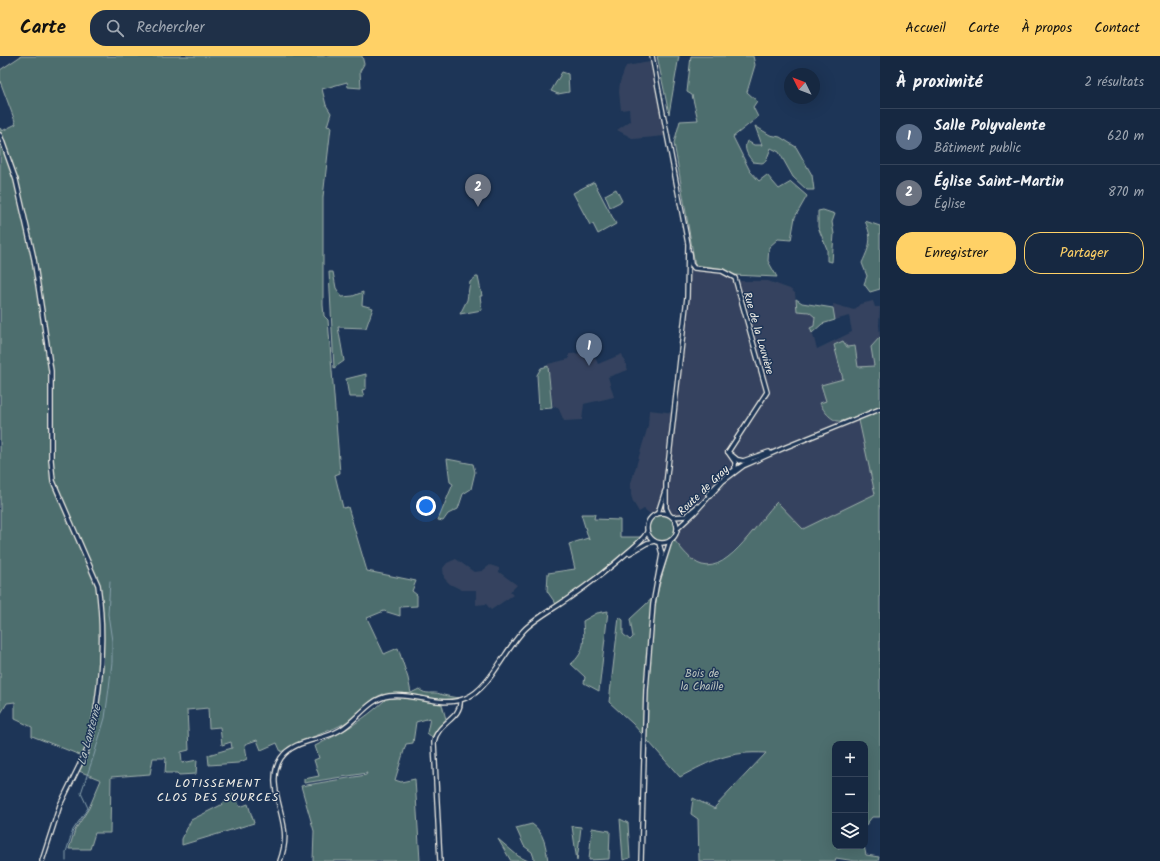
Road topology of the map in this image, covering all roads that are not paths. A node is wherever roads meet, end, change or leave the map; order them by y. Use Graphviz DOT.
graph roads {
  1 [pos="652,56"];
  2 [pos="0,135"];
  3 [pos="688,244"];
  4 [pos="880,409"];
  5 [pos="786,447"];
  6 [pos="775,450"];
  7 [pos="728,452"];
  8 [pos="738,460"];
  9 [pos="740,467"];
  10 [pos="735,469"];
  11 [pos="666,484"];
  12 [pos="658,513"];
  13 [pos="669,514"];
  14 [pos="673,517"];
  15 [pos="678,528"];
  16 [pos="647,532"];
  17 [pos="654,541"];
  18 [pos="670,541"];
  19 [pos="659,543"];
  20 [pos="623,556"];
  21 [pos="655,587"];
  22 [pos="460,700"];
  23 [pos="42,861"];
  24 [pos="280,861"];
  25 [pos="440,861"];
  26 [pos="641,861"];
  1 -- 3 [label="main road"];
  2 -- 23 [label="main road"];
  3 -- 7 [label="main road, Rue de la Louvière"];
  3 -- 11 [label="main road"];
  4 -- 5 [label="main road, Route de Gray"];
  5 -- 6 [label="main road, Route de Gray"];
  5 -- 9 [label="main road, Route de Gray"];
  6 -- 8 [label="main road"];
  6 -- 9 [label="main road, Route de Gray"];
  7 -- 8 [label="main road"];
  7 -- 10 [label="main road"];
  8 -- 9 [label="main road"];
  9 -- 10 [label="main road, Route de Gray"];
  9 -- 15 [label="main road, Route de Gray"];
  10 -- 14 [label="main road, Route de Gray"];
  11 -- 12 [label="main road"];
  11 -- 13 [label="main road"];
  12 -- 13 [label="main road"];
  12 -- 16 [label="main road"];
  13 -- 14 [label="main road"];
  14 -- 15 [label="main road"];
  15 -- 18 [label="main road"];
  16 -- 17 [label="main road"];
  16 -- 20 [label="main road"];
  17 -- 19 [label="main road"];
  17 -- 20 [label="main road"];
  18 -- 19 [label="main road"];
  18 -- 21 [label="main road"];
  19 -- 21 [label="main road"];
  20 -- 22 [label="main road"];
  21 -- 26 [label="main road"];
  22 -- 24 [label="main road"];
  22 -- 25 [label="main road"];
}
